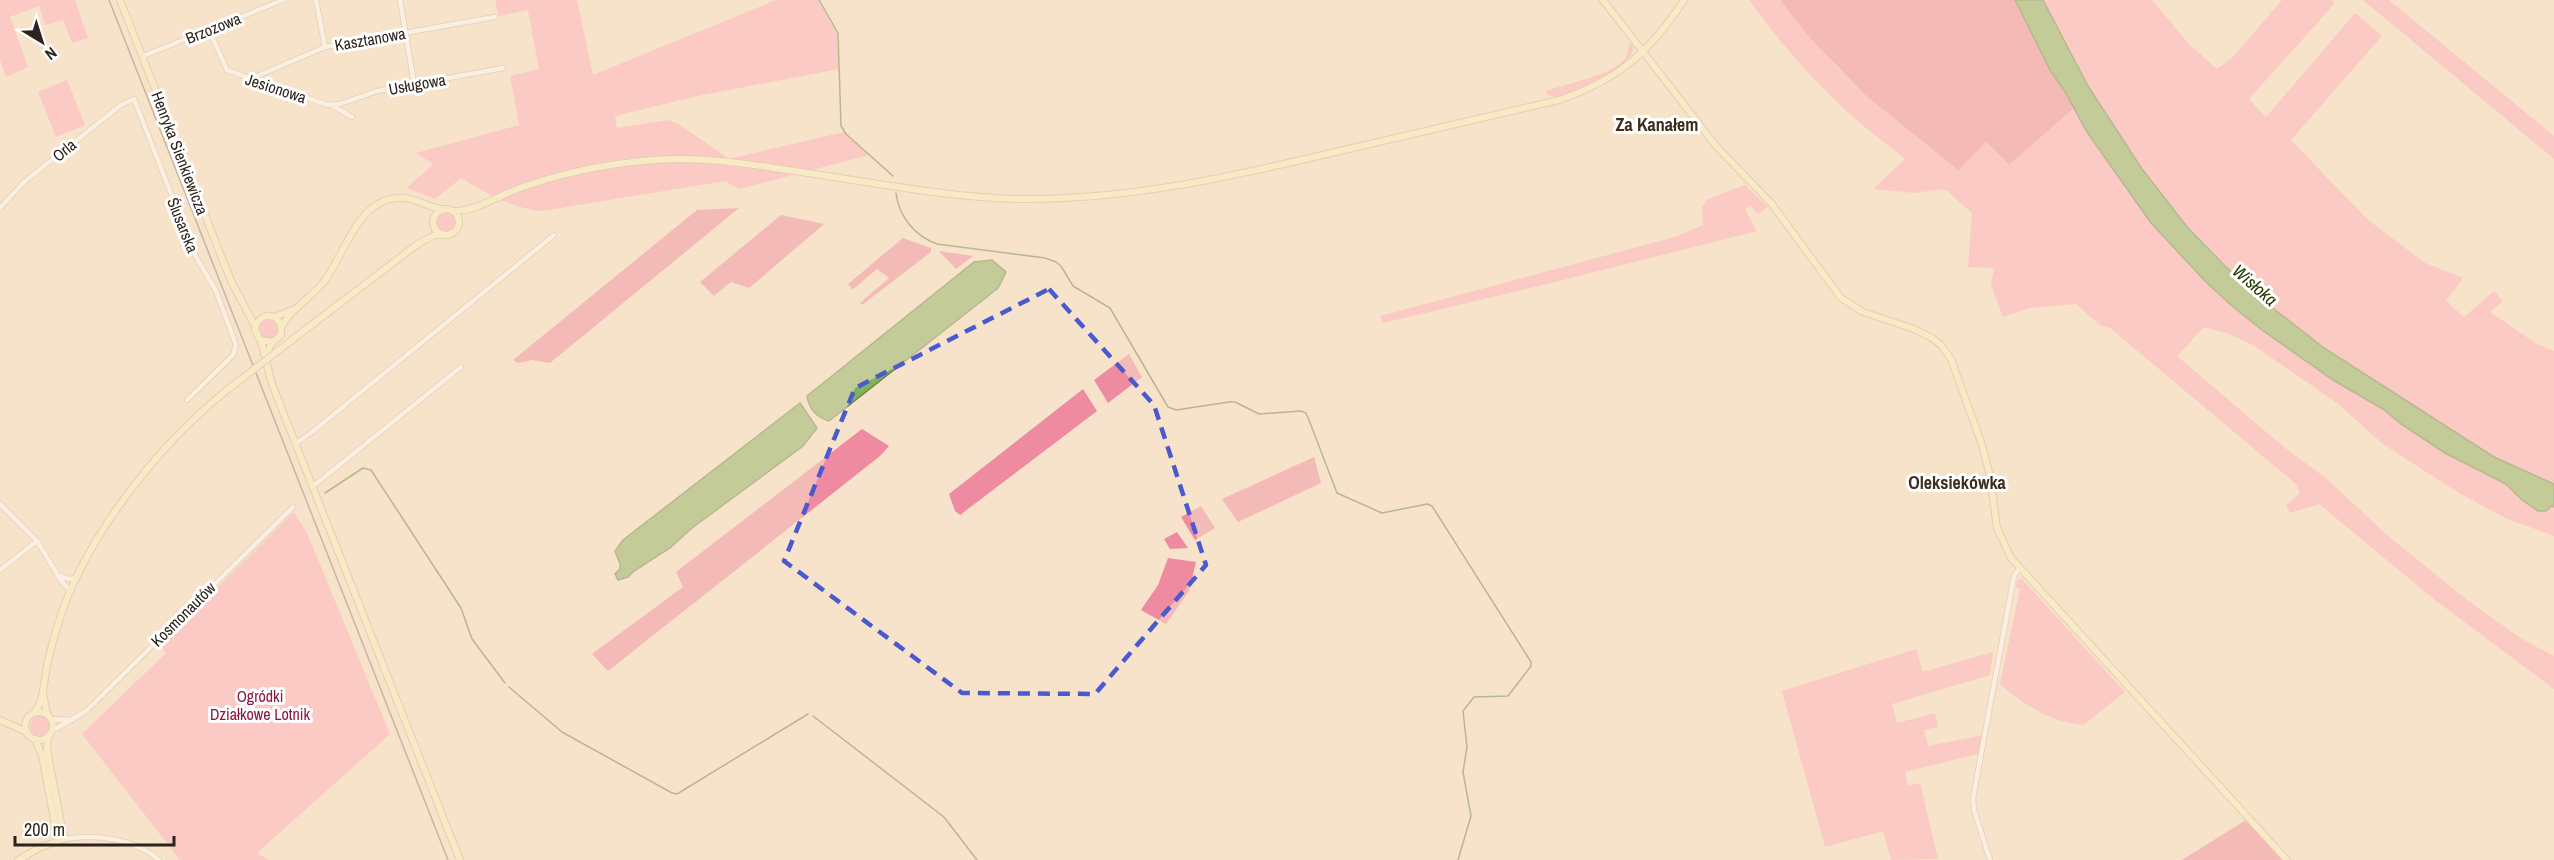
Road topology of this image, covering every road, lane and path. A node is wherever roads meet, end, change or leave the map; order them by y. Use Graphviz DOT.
graph roads {
  1 [pos="120,0"];
  2 [pos="283,0"];
  3 [pos="316,0"];
  4 [pos="400,0"];
  5 [pos="1603,0"];
  6 [pos="1684,0"];
  7 [pos="495,17"];
  8 [pos="209,30"];
  9 [pos="405,33"];
  10 [pos="325,46"];
  11 [pos="1642,52"];
  12 [pos="143,56"];
  13 [pos="503,68"];
  14 [pos="254,80"];
  15 [pos="414,84"];
  16 [pos="134,99"];
  17 [pos="333,106"];
  18 [pos="352,117"];
  19 [pos="421,202"];
  20 [pos="476,206"];
  21 [pos="0,208"];
  22 [pos="441,210"];
  23 [pos="454,211"];
  24 [pos="433,222"];
  25 [pos="459,222"];
  26 [pos="441,235"];
  27 [pos="554,235"];
  28 [pos="419,243"];
  29 [pos="244,304"];
  30 [pos="300,306"];
  31 [pos="263,316"];
  32 [pos="275,317"];
  33 [pos="255,326"];
  34 [pos="282,328"];
  35 [pos="261,340"];
  36 [pos="273,342"];
  37 [pos="267,362"];
  38 [pos="461,367"];
  39 [pos="188,400"];
  40 [pos="295,444"];
  41 [pos="312,487"];
  42 [pos="0,504"];
  43 [pos="293,507"];
  44 [pos="37,541"];
  45 [pos="2019,568"];
  46 [pos="0,570"];
  47 [pos="59,576"];
  48 [pos="78,577"];
  49 [pos="71,592"];
  50 [pos="42,693"];
  51 [pos="34,713"];
  52 [pos="49,716"];
  53 [pos="0,720"];
  54 [pos="27,720"];
  55 [pos="72,720"];
  56 [pos="8,723"];
  57 [pos="28,733"];
  58 [pos="50,734"];
  59 [pos="35,739"];
  60 [pos="61,840"];
  61 [pos="18,860"];
  62 [pos="159,860"];
  63 [pos="460,860"];
  64 [pos="1990,860"];
  65 [pos="2287,860"];
  1 -- 12 [label="main road, Henryka Sienkiewicza"];
  2 -- 8 [label="street, Brzozowa"];
  3 -- 10 [label="street"];
  4 -- 9 [label="street"];
  5 -- 11 [label="main road"];
  6 -- 11 [label="main road"];
  7 -- 9 [label="street, Kasztanowa"];
  8 -- 12 [label="street, Brzozowa"];
  8 -- 14 [label="street, Jesionowa"];
  9 -- 10 [label="street, Kasztanowa"];
  9 -- 15 [label="street"];
  10 -- 14 [label="street, Kasztanowa"];
  11 -- 20 [label="main road"];
  11 -- 45 [label="main road"];
  12 -- 29 [label="main road, Henryka Sienkiewicza"];
  13 -- 15 [label="street, Usługowa"];
  14 -- 17 [label="street, Jesionowa"];
  15 -- 17 [label="street, Usługowa"];
  16 -- 21 [label="street, Orla"];
  16 -- 39 [label="street, Ślusarska"];
  17 -- 18 [label="street, Jesionowa"];
  19 -- 22 [label="main road"];
  19 -- 24 [label="main road"];
  19 -- 30 [label="main road"];
  20 -- 23 [label="main road"];
  20 -- 25 [label="main road"];
  22 -- 23 [label="main road"];
  22 -- 24 [label="main road"];
  23 -- 25 [label="main road"];
  24 -- 26 [label="main road"];
  24 -- 28 [label="main road"];
  25 -- 26 [label="main road"];
  26 -- 28 [label="main road"];
  27 -- 40 [label="street"];
  28 -- 48 [label="main road, bridge"];
  29 -- 31 [label="main road, Henryka Sienkiewicza"];
  29 -- 33 [label="main road, Henryka Sienkiewicza"];
  30 -- 32 [label="main road"];
  30 -- 34 [label="main road"];
  31 -- 32 [label="main road"];
  31 -- 33 [label="main road"];
  32 -- 34 [label="main road"];
  33 -- 35 [label="main road"];
  34 -- 36 [label="main road"];
  35 -- 36 [label="main road"];
  35 -- 37 [label="main road"];
  36 -- 37 [label="main road"];
  37 -- 40 [label="main road"];
  38 -- 41 [label="street"];
  40 -- 41 [label="main road"];
  41 -- 63 [label="main road"];
  42 -- 44 [label="street"];
  43 -- 55 [label="street, Kosmonautów"];
  44 -- 46 [label="street"];
  44 -- 47 [label="street"];
  45 -- 64 [label="street"];
  45 -- 65 [label="main road"];
  47 -- 48 [label="street"];
  47 -- 49 [label="street"];
  48 -- 49 [label="main road"];
  49 -- 50 [label="main road"];
  50 -- 51 [label="main road"];
  50 -- 52 [label="main road"];
  51 -- 52 [label="main road"];
  51 -- 54 [label="main road"];
  52 -- 55 [label="street"];
  52 -- 58 [label="main road"];
  53 -- 56 [label="main road"];
  54 -- 56 [label="main road"];
  54 -- 57 [label="main road"];
  55 -- 58 [label="street, Kosmonautów"];
  56 -- 57 [label="main road"];
  57 -- 59 [label="main road"];
  58 -- 59 [label="main road"];
  58 -- 60 [label="main road"];
  59 -- 60 [label="main road"];
  60 -- 61 [label="main road"];
  60 -- 62 [label="street"];
}
